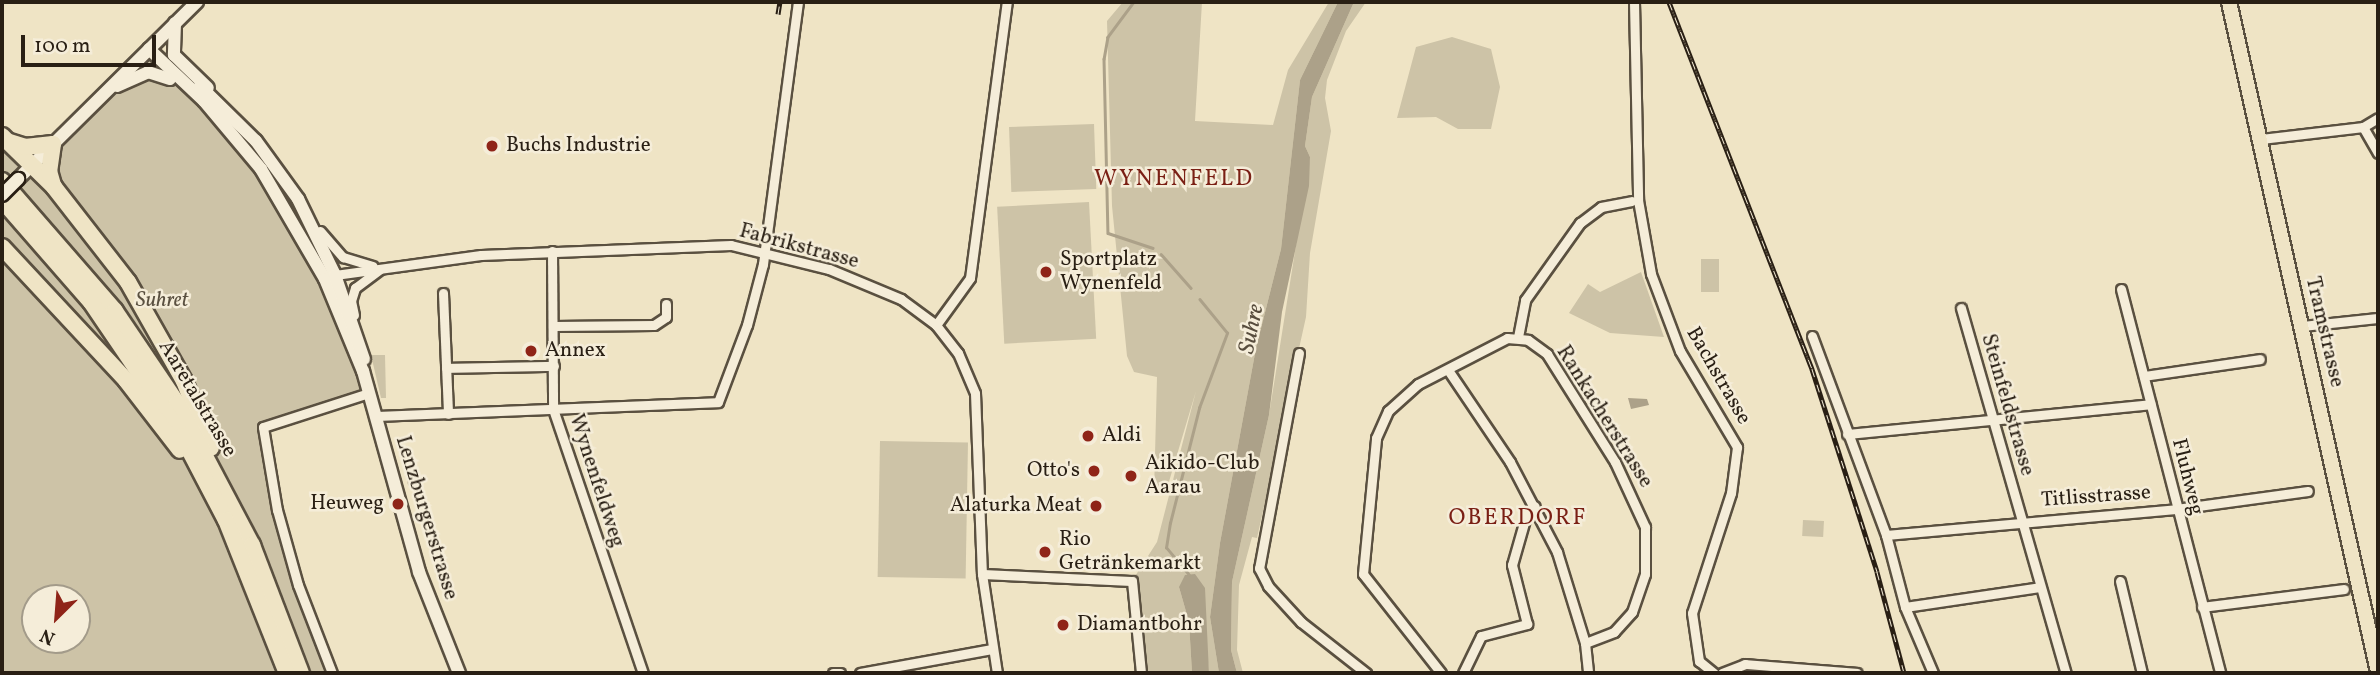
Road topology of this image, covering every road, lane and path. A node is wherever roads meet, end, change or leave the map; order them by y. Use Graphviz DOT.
graph roads {
  1 [pos="197,2"];
  2 [pos="798,2"];
  3 [pos="1007,2"];
  4 [pos="1634,2"];
  5 [pos="2229,2"];
  6 [pos="175,23"];
  7 [pos="149,49"];
  8 [pos="113,87"];
  9 [pos="205,106"];
  10 [pos="230,112"];
  11 [pos="2378,118"];
  12 [pos="2363,127"];
  13 [pos="6,139"];
  14 [pos="2261,139"];
  15 [pos="53,144"];
  16 [pos="2378,153"];
  17 [pos="28,169"];
  18 [pos="2,181"];
  19 [pos="54,187"];
  20 [pos="2,198"];
  21 [pos="298,199"];
  22 [pos="1631,201"];
  23 [pos="2,247"];
  24 [pos="552,251"];
  25 [pos="764,251"];
  26 [pos="381,268"];
  27 [pos="330,277"];
  28 [pos="2121,289"];
  29 [pos="443,293"];
  30 [pos="666,304"];
  31 [pos="1961,308"];
  32 [pos="2378,318"];
  33 [pos="936,325"];
  34 [pos="554,326"];
  35 [pos="2302,326"];
  36 [pos="357,332"];
  37 [pos="1812,336"];
  38 [pos="1518,337"];
  39 [pos="1299,353"];
  40 [pos="2260,359"];
  41 [pos="554,366"];
  42 [pos="446,368"];
  43 [pos="1448,370"];
  44 [pos="363,372"];
  45 [pos="2144,376"];
  46 [pos="369,393"];
  47 [pos="2151,404"];
  48 [pos="553,409"];
  49 [pos="448,414"];
  50 [pos="375,416"];
  51 [pos="1991,421"];
  52 [pos="1847,434"];
  53 [pos="220,478"];
  54 [pos="2308,491"];
  55 [pos="1535,506"];
  56 [pos="2176,509"];
  57 [pos="226,520"];
  58 [pos="2024,521"];
  59 [pos="1886,535"];
  60 [pos="982,574"];
  61 [pos="2120,581"];
  62 [pos="2040,587"];
  63 [pos="2344,589"];
  64 [pos="1905,607"];
  65 [pos="2202,607"];
  66 [pos="1585,643"];
  67 [pos="992,649"];
  68 [pos="2378,672"];
  69 [pos="288,673"];
  70 [pos="301,673"];
  71 [pos="332,673"];
  72 [pos="458,673"];
  73 [pos="643,673"];
  74 [pos="833,673"];
  75 [pos="840,673"];
  76 [pos="860,673"];
  77 [pos="997,673"];
  78 [pos="1141,673"];
  79 [pos="1366,673"];
  80 [pos="1441,673"];
  81 [pos="1463,673"];
  82 [pos="1588,673"];
  83 [pos="1714,673"];
  84 [pos="1722,673"];
  85 [pos="1857,673"];
  86 [pos="1933,673"];
  87 [pos="2066,673"];
  88 [pos="2142,673"];
  89 [pos="2220,673"];
  1 -- 6 [label="main road"];
  2 -- 25 [label="street"];
  3 -- 33 [label="street"];
  4 -- 83 [label="street, Bachstrasse"];
  5 -- 14 [label="main road, Tramstrasse"];
  6 -- 7 [label="main road"];
  6 -- 10 [label="main road"];
  7 -- 8 [label="main road"];
  7 -- 9 [label="main road, Lenzburgerstrasse"];
  7 -- 10 [label="main road, Lenzburgerstrasse"];
  8 -- 9 [label="main road"];
  8 -- 15 [label="main road"];
  9 -- 27 [label="main road, Lenzburgerstrasse"];
  10 -- 21 [label="main road, Lenzburgerstrasse"];
  11 -- 12 [label="street"];
  12 -- 14 [label="street"];
  12 -- 16 [label="street"];
  13 -- 15 [label="highway"];
  13 -- 17 [label="highway"];
  14 -- 35 [label="main road, Tramstrasse"];
  15 -- 17 [label="main road"];
  15 -- 19 [label="highway"];
  17 -- 19 [label="highway"];
  17 -- 20 [label="main road, bridge"];
  18 -- 53 [label="highway, Aaretalstrasse"];
  19 -- 53 [label="highway"];
  20 -- 57 [label="highway, Aaretalstrasse"];
  21 -- 26 [label="street, Fabrikstrasse"];
  21 -- 27 [label="main road, Lenzburgerstrasse"];
  22 -- 38 [label="street"];
  23 -- 57 [label="highway"];
  24 -- 25 [label="street, Fabrikstrasse"];
  24 -- 26 [label="street, Fabrikstrasse"];
  24 -- 34 [label="street, Wynenfeldweg"];
  25 -- 33 [label="street, Fabrikstrasse"];
  25 -- 48 [label="street"];
  26 -- 27 [label="street, Fabrikstrasse"];
  26 -- 36 [label="street"];
  27 -- 36 [label="main road, Lenzburgerstrasse"];
  27 -- 44 [label="main road, Lenzburgerstrasse"];
  28 -- 45 [label="street, Fluhweg"];
  29 -- 42 [label="street"];
  30 -- 34 [label="street"];
  31 -- 51 [label="street, Steinfeldstrasse"];
  32 -- 35 [label="street"];
  33 -- 60 [label="street, Fabrikstrasse"];
  34 -- 41 [label="street, Wynenfeldweg"];
  35 -- 68 [label="main road, Tramstrasse"];
  36 -- 44 [label="main road, Lenzburgerstrasse"];
  37 -- 52 [label="street"];
  38 -- 43 [label="street"];
  38 -- 66 [label="street, Rankacherstrasse"];
  39 -- 79 [label="street"];
  40 -- 45 [label="street"];
  41 -- 42 [label="street"];
  41 -- 48 [label="street, Wynenfeldweg"];
  42 -- 49 [label="street"];
  43 -- 55 [label="street"];
  43 -- 80 [label="street"];
  44 -- 46 [label="main road, Lenzburgerstrasse"];
  45 -- 47 [label="street, Fluhweg"];
  46 -- 50 [label="main road, Lenzburgerstrasse"];
  46 -- 71 [label="street"];
  47 -- 51 [label="street"];
  47 -- 56 [label="street, Fluhweg"];
  48 -- 49 [label="street"];
  48 -- 73 [label="street, Wynenfeldweg"];
  49 -- 50 [label="street"];
  50 -- 72 [label="main road, Lenzburgerstrasse"];
  51 -- 52 [label="street"];
  51 -- 58 [label="street, Steinfeldstrasse"];
  52 -- 59 [label="street"];
  53 -- 70 [label="highway, Aaretalstrasse"];
  54 -- 56 [label="street, Titlisstrasse"];
  55 -- 66 [label="street"];
  55 -- 81 [label="street"];
  56 -- 58 [label="street, Titlisstrasse"];
  56 -- 65 [label="street, Fluhweg"];
  57 -- 69 [label="highway, Aaretalstrasse"];
  58 -- 59 [label="street, Titlisstrasse"];
  58 -- 62 [label="street, Steinfeldstrasse"];
  59 -- 64 [label="street"];
  60 -- 67 [label="street, Fabrikstrasse"];
  60 -- 78 [label="street"];
  61 -- 88 [label="street"];
  62 -- 64 [label="street"];
  62 -- 87 [label="street, Steinfeldstrasse"];
  63 -- 65 [label="street"];
  64 -- 86 [label="street"];
  65 -- 89 [label="street, Fluhweg"];
  66 -- 82 [label="street"];
  67 -- 76 [label="street"];
  67 -- 77 [label="street, Fabrikstrasse"];
  74 -- 75 [label="street"];
  84 -- 85 [label="street"];
}
